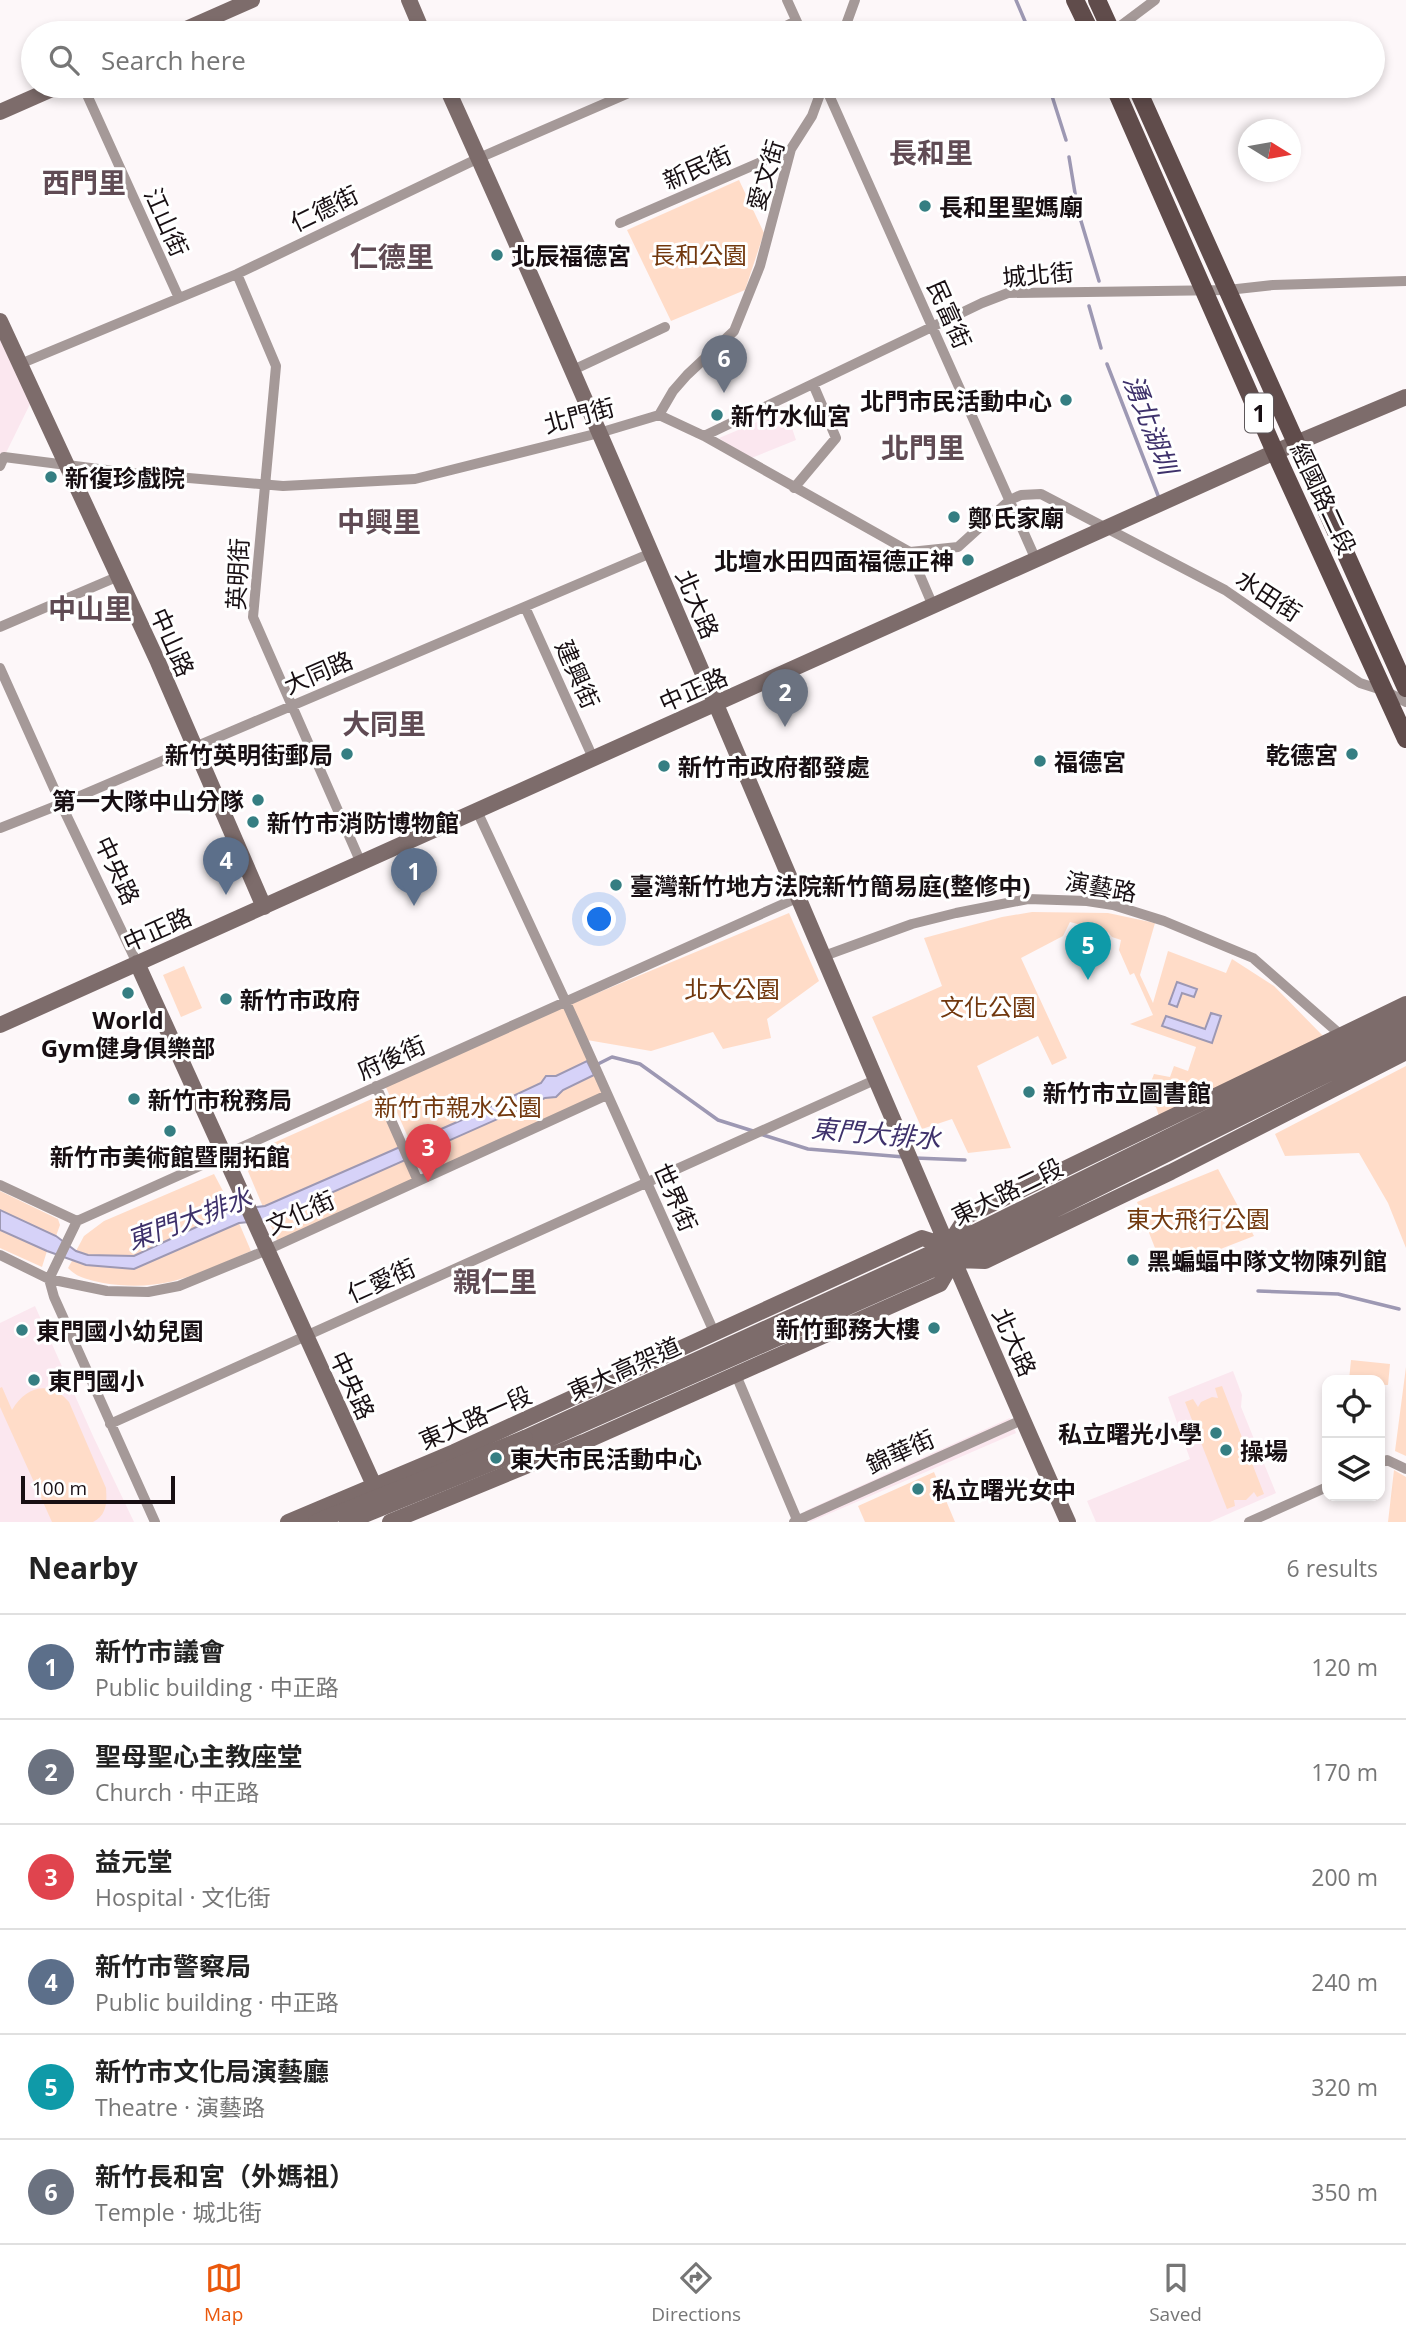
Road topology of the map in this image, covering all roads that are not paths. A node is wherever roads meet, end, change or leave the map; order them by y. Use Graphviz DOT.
graph roads {
  1 [pos="252,0"];
  2 [pos="409,0"];
  3 [pos="787,0"];
  4 [pos="855,0"];
  5 [pos="1075,0"];
  6 [pos="1097,0"];
  7 [pos="1154,0"];
  8 [pos="204,21"];
  9 [pos="418,21"];
  10 [pos="796,21"];
  11 [pos="847,21"];
  12 [pos="1085,21"];
  13 [pos="1107,21"];
  14 [pos="1127,21"];
  15 [pos="32,98"];
  16 [pos="88,98"];
  17 [pos="452,98"];
  18 [pos="617,98"];
  19 [pos="819,98"];
  20 [pos="829,98"];
  21 [pos="1119,98"];
  22 [pos="1141,98"];
  23 [pos="0,112"];
  24 [pos="791,149"];
  25 [pos="479,158"];
  26 [pos="620,223"];
  27 [pos="237,274"];
  28 [pos="1406,281"];
  29 [pos="1204,289"];
  30 [pos="1228,290"];
  31 [pos="179,298"];
  32 [pos="0,321"];
  33 [pos="665,327"];
  34 [pos="933,327"];
  35 [pos="19,364"];
  36 [pos="573,370"];
  37 [pos="813,384"];
  38 [pos="1406,397"];
  39 [pos="659,415"];
  40 [pos="599,433"];
  41 [pos="704,436"];
  42 [pos="1297,445"];
  43 [pos="1275,452"];
  44 [pos="2,461"];
  45 [pos="66,465"];
  46 [pos="264,484"];
  47 [pos="794,488"];
  48 [pos="1010,500"];
  49 [pos="1105,529"];
  50 [pos="910,552"];
  51 [pos="651,553"];
  52 [pos="1036,560"];
  53 [pos="119,576"];
  54 [pos="933,606"];
  55 [pos="525,607"];
  56 [pos="0,627"];
  57 [pos="0,668"];
  58 [pos="1406,688"];
  59 [pos="1385,691"];
  60 [pos="1406,702"];
  61 [pos="716,704"];
  62 [pos="292,706"];
  63 [pos="1406,738"];
  64 [pos="194,747"];
  65 [pos="593,758"];
  66 [pos="61,804"];
  67 [pos="477,811"];
  68 [pos="0,828"];
  69 [pos="361,863"];
  70 [pos="799,897"];
  71 [pos="264,907"];
  72 [pos="824,956"];
  73 [pos="137,963"];
  74 [pos="566,1001"];
  75 [pos="1406,1004"];
  76 [pos="1406,1020"];
  77 [pos="0,1025"];
  78 [pos="1406,1035"];
  79 [pos="1342,1036"];
  80 [pos="1406,1052"];
  81 [pos="877,1079"];
  82 [pos="376,1086"];
  83 [pos="607,1095"];
  84 [pos="223,1155"];
  85 [pos="418,1181"];
  86 [pos="647,1184"];
  87 [pos="0,1185"];
  88 [pos="76,1221"];
  89 [pos="267,1250"];
  90 [pos="951,1253"];
  91 [pos="0,1255"];
  92 [pos="50,1279"];
  93 [pos="714,1332"];
  94 [pos="306,1337"];
  95 [pos="736,1375"];
  96 [pos="1024,1419"];
  97 [pos="110,1424"];
  98 [pos="527,1443"];
  99 [pos="1385,1461"];
  100 [pos="1406,1469"];
  101 [pos="374,1486"];
  102 [pos="1322,1489"];
  103 [pos="155,1522"];
  104 [pos="288,1522"];
  105 [pos="316,1522"];
  106 [pos="347,1522"];
  107 [pos="390,1522"];
  108 [pos="796,1522"];
  109 [pos="1068,1522"];
  110 [pos="1249,1522"];
  1 -- 8 [label="street"];
  2 -- 9 [label="street"];
  3 -- 10 [label="street"];
  4 -- 11 [label="street"];
  5 -- 12 [label="main road"];
  6 -- 13 [label="main road"];
  7 -- 14 [label="street"];
  15 -- 23 [label="street"];
  16 -- 31 [label="street, 江山街"];
  17 -- 25 [label="street, 北大路"];
  18 -- 25 [label="street, 仁德街"];
  19 -- 24 [label="street, 愛文街"];
  20 -- 34 [label="street, 民富街"];
  21 -- 29 [label="main road, 經國路二段 / 1"];
  22 -- 30 [label="main road, 經國路二段 / 1"];
  24 -- 26 [label="street, 新民街"];
  24 -- 39 [label="street, 愛文街"];
  25 -- 27 [label="street, 仁德街"];
  25 -- 36 [label="street, 北大路"];
  27 -- 31 [label="street, 仁德街"];
  27 -- 46 [label="street, 英明街"];
  28 -- 30 [label="street, 城北街"];
  29 -- 30 [label="street, 城北街"];
  29 -- 34 [label="street, 城北街"];
  29 -- 43 [label="main road, 經國路二段 / 1"];
  30 -- 42 [label="main road, 經國路二段 / 1"];
  31 -- 35 [label="street, 仁德街"];
  32 -- 35 [label="street, 中山路"];
  33 -- 36 [label="street"];
  34 -- 37 [label="street, 城北街"];
  34 -- 48 [label="street, 民富街"];
  35 -- 45 [label="street, 中山路"];
  36 -- 40 [label="street, 北大路"];
  37 -- 41 [label="street, 城北街"];
  37 -- 47 [label="street"];
  38 -- 42 [label="street, 中正路"];
  39 -- 40 [label="street, 北門街"];
  39 -- 41 [label="street"];
  40 -- 46 [label="street, 北門街"];
  40 -- 51 [label="street, 北大路"];
  41 -- 47 [label="street"];
  42 -- 43 [label="street, 中正路"];
  42 -- 58 [label="main road, 經國路二段 / 1"];
  43 -- 49 [label="street, 中正路"];
  43 -- 59 [label="main road, 經國路二段 / 1"];
  44 -- 45 [label="street, 北門街"];
  45 -- 46 [label="street, 北門街"];
  45 -- 53 [label="street, 中山路"];
  46 -- 62 [label="street, 英明街"];
  47 -- 50 [label="street"];
  48 -- 49 [label="street"];
  48 -- 50 [label="street"];
  48 -- 52 [label="street, 民富街"];
  49 -- 52 [label="street, 中正路"];
  49 -- 59 [label="street, 水田街"];
  50 -- 54 [label="street"];
  51 -- 55 [label="street, 大同路"];
  51 -- 61 [label="street, 北大路"];
  52 -- 54 [label="street, 中正路"];
  53 -- 56 [label="street"];
  53 -- 64 [label="street, 中山路"];
  54 -- 61 [label="street, 中正路"];
  55 -- 62 [label="street, 大同路"];
  55 -- 65 [label="street, 建興街"];
  57 -- 66 [label="street, 中央路"];
  59 -- 60 [label="street, 水田街"];
  59 -- 63 [label="main road, 經國路二段 / 1"];
  61 -- 65 [label="street, 中正路"];
  61 -- 70 [label="street, 北大路"];
  62 -- 64 [label="street, 大同路"];
  62 -- 69 [label="street, 英明街"];
  64 -- 66 [label="street, 大同路"];
  64 -- 71 [label="street, 中山路"];
  65 -- 67 [label="street, 中正路"];
  66 -- 68 [label="street, 大同路"];
  66 -- 73 [label="street, 中央路"];
  67 -- 69 [label="street, 中正路"];
  67 -- 74 [label="street"];
  69 -- 71 [label="street, 中正路"];
  70 -- 72 [label="street, 北大路"];
  70 -- 74 [label="street, 府後街"];
  71 -- 73 [label="street, 中正路"];
  72 -- 79 [label="street, 演藝路"];
  72 -- 81 [label="street, 北大路"];
  73 -- 77 [label="street, 中正路"];
  73 -- 84 [label="street, 中央路"];
  74 -- 82 [label="street, 府後街"];
  74 -- 83 [label="street, 世界街"];
  75 -- 79 [label="street, 東大路二段"];
  76 -- 90 [label="street, 東大路二段"];
  78 -- 90 [label="street, 東大路二段"];
  79 -- 90 [label="street, 東大路二段"];
  80 -- 90 [label="street, 東大路二段"];
  81 -- 86 [label="street, 仁愛街"];
  81 -- 90 [label="street, 北大路"];
  82 -- 84 [label="street, 府後街"];
  82 -- 85 [label="street"];
  83 -- 85 [label="street, 文化街"];
  83 -- 86 [label="street, 世界街"];
  84 -- 88 [label="street, 府後街"];
  84 -- 89 [label="street, 中央路"];
  85 -- 89 [label="street, 文化街"];
  86 -- 93 [label="street, 世界街"];
  86 -- 94 [label="street, 仁愛街"];
  87 -- 88 [label="street"];
  88 -- 92 [label="street"];
  89 -- 92 [label="street, 文化街"];
  89 -- 94 [label="street, 中央路"];
  90 -- 93 [label="street, 東大路一段"];
  90 -- 95 [label="street"];
  90 -- 96 [label="street, 北大路"];
  90 -- 98 [label="street, 東大高架道"];
  91 -- 92 [label="street, 文化街"];
  92 -- 97 [label="street"];
  93 -- 101 [label="street, 東大路一段"];
  94 -- 97 [label="street, 仁愛街"];
  94 -- 101 [label="street, 中央路"];
  95 -- 107 [label="street"];
  95 -- 108 [label="street"];
  96 -- 108 [label="street, 錦華街"];
  96 -- 109 [label="street, 北大路"];
  97 -- 103 [label="street"];
  98 -- 105 [label="street, 東大高架道, bridge"];
  98 -- 106 [label="street, 東大高架道, bridge"];
  99 -- 100 [label="street"];
  101 -- 104 [label="street, 東大路一段"];
  101 -- 107 [label="street, 中央路"];
  102 -- 110 [label="street"];
}
